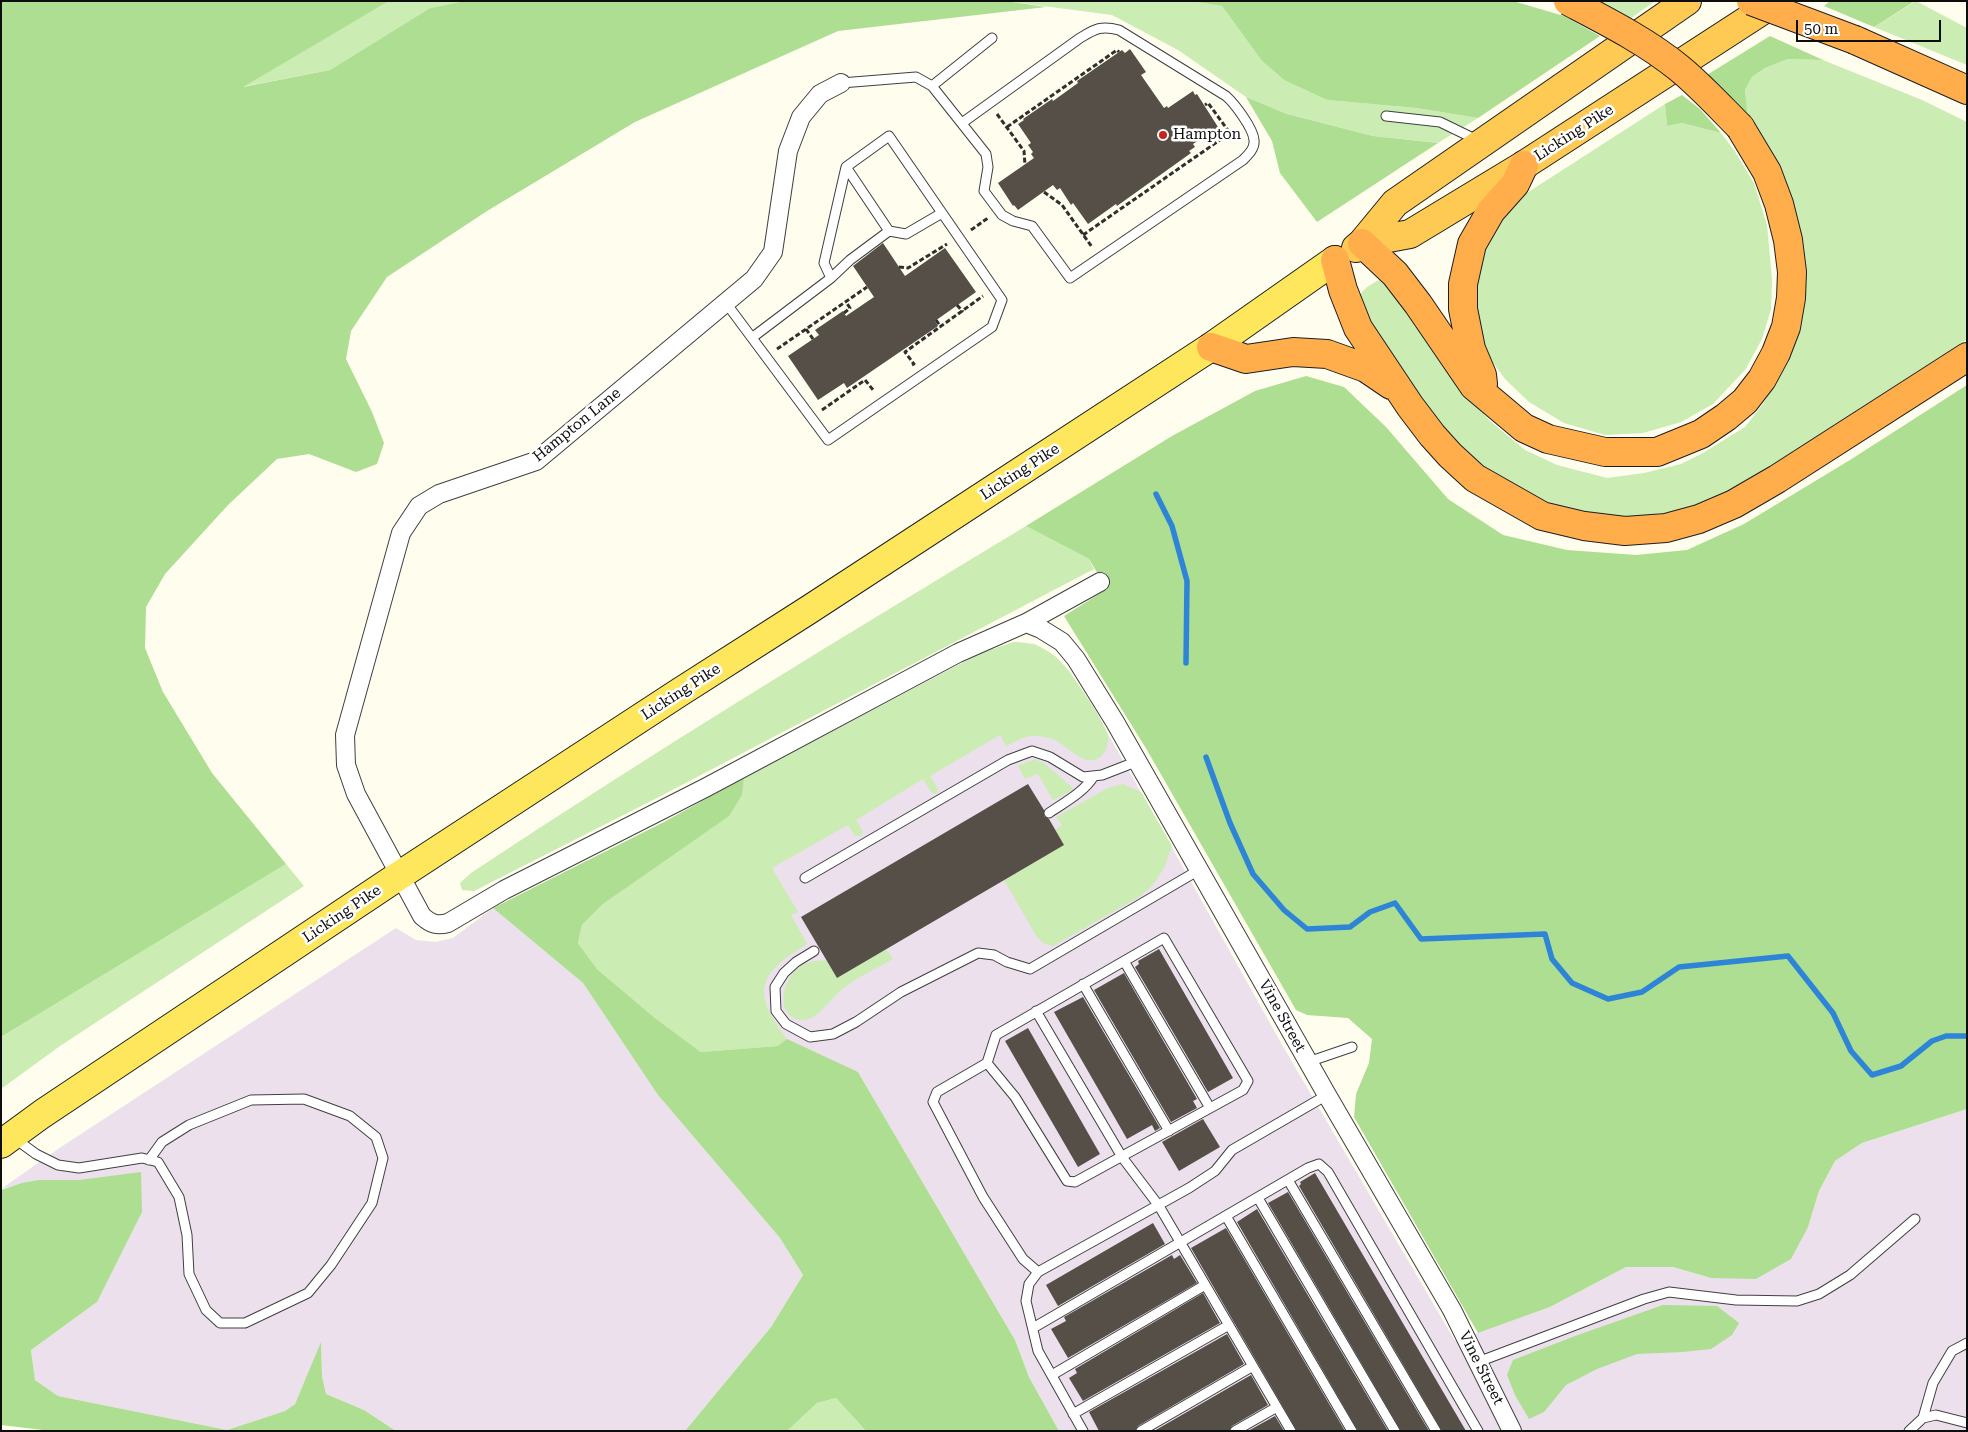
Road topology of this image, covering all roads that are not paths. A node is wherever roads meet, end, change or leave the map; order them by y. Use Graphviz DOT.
graph roads {
  1 [pos="1568,1"];
  2 [pos="1687,1"];
  3 [pos="1751,1"];
  4 [pos="1777,1"];
  5 [pos="992,38"];
  6 [pos="842,82"];
  7 [pos="932,86"];
  8 [pos="1967,90"];
  9 [pos="1386,116"];
  10 [pos="962,123"];
  11 [pos="1482,142"];
  12 [pos="1524,165"];
  13 [pos="846,167"];
  14 [pos="942,213"];
  15 [pos="889,231"];
  16 [pos="1362,244"];
  17 [pos="1335,260"];
  18 [pos="831,278"];
  19 [pos="726,303"];
  20 [pos="753,337"];
  21 [pos="1210,347"];
  22 [pos="1967,357"];
  23 [pos="1485,395"];
  24 [pos="1404,396"];
  25 [pos="1100,582"];
  26 [pos="1026,623"];
  27 [pos="1138,762"];
  28 [pos="1094,776"];
  29 [pos="1049,813"];
  30 [pos="1199,870"];
  31 [pos="400,875"];
  32 [pos="805,878"];
  33 [pos="814,951"];
  34 [pos="1124,961"];
  35 [pos="1082,984"];
  36 [pos="1036,1011"];
  37 [pos="1352,1047"];
  38 [pos="1308,1062"];
  39 [pos="987,1063"];
  40 [pos="1327,1095"];
  41 [pos="1210,1108"];
  42 [pos="1169,1131"];
  43 [pos="6,1140"];
  44 [pos="1122,1157"];
  45 [pos="149,1160"];
  46 [pos="1288,1180"];
  47 [pos="1258,1198"];
  48 [pos="1158,1206"];
  49 [pos="1226,1216"];
  50 [pos="1915,1219"];
  51 [pos="1180,1243"];
  52 [pos="1038,1272"];
  53 [pos="1205,1285"];
  54 [pos="1229,1325"];
  55 [pos="1033,1328"];
  56 [pos="1967,1342"];
  57 [pos="1478,1362"];
  58 [pos="1253,1366"];
  59 [pos="1052,1376"];
  60 [pos="1277,1406"];
  61 [pos="1073,1414"];
  62 [pos="1923,1418"];
  63 [pos="1967,1423"];
  64 [pos="1083,1431"];
  65 [pos="1141,1431"];
  66 [pos="1235,1431"];
  67 [pos="1292,1431"];
  68 [pos="1352,1431"];
  69 [pos="1395,1431"];
  70 [pos="1436,1431"];
  71 [pos="1478,1431"];
  72 [pos="1512,1431"];
  73 [pos="1909,1431"];
  1 -- 23 [label="highway, bridge"];
  2 -- 11 [label="highway, Licking Pike"];
  3 -- 8 [label="highway, bridge"];
  4 -- 12 [label="highway, Licking Pike"];
  5 -- 7 [label="lane"];
  6 -- 7 [label="lane"];
  6 -- 19 [label="street, Hampton Lane"];
  7 -- 10 [label="lane"];
  9 -- 11 [label="lane"];
  10 -- 10 [label="lane"];
  11 -- 16 [label="highway, Licking Pike"];
  12 -- 16 [label="highway, Licking Pike"];
  12 -- 23 [label="highway"];
  13 -- 14 [label="lane"];
  13 -- 15 [label="lane"];
  13 -- 18 [label="lane"];
  14 -- 15 [label="lane"];
  14 -- 20 [label="lane"];
  15 -- 18 [label="lane"];
  16 -- 17 [label="highway, Licking Pike"];
  16 -- 23 [label="highway"];
  17 -- 21 [label="main road, Licking Pike"];
  17 -- 24 [label="highway"];
  18 -- 20 [label="lane"];
  19 -- 20 [label="lane"];
  19 -- 31 [label="street, Hampton Lane"];
  21 -- 24 [label="highway"];
  21 -- 31 [label="main road, Licking Pike"];
  22 -- 24 [label="highway"];
  25 -- 26 [label="street, Hampton Lane"];
  26 -- 27 [label="street, Vine Street"];
  26 -- 31 [label="street, Hampton Lane"];
  27 -- 28 [label="lane"];
  27 -- 30 [label="street, Vine Street"];
  28 -- 29 [label="lane"];
  28 -- 32 [label="lane"];
  30 -- 33 [label="lane"];
  30 -- 38 [label="street, Vine Street"];
  31 -- 43 [label="main road, Licking Pike"];
  34 -- 35 [label="lane"];
  34 -- 41 [label="lane"];
  34 -- 41 [label="lane"];
  35 -- 36 [label="lane"];
  35 -- 42 [label="lane"];
  36 -- 39 [label="lane"];
  36 -- 44 [label="lane"];
  37 -- 38 [label="lane"];
  38 -- 40 [label="street, Vine Street"];
  39 -- 44 [label="lane"];
  39 -- 52 [label="lane"];
  40 -- 48 [label="lane"];
  40 -- 57 [label="street, Vine Street"];
  41 -- 42 [label="lane"];
  42 -- 44 [label="lane"];
  43 -- 45 [label="lane"];
  44 -- 48 [label="lane"];
  45 -- 45 [label="lane"];
  46 -- 47 [label="lane"];
  46 -- 70 [label="lane"];
  46 -- 71 [label="lane"];
  47 -- 49 [label="lane"];
  47 -- 69 [label="lane"];
  48 -- 51 [label="lane"];
  48 -- 52 [label="lane"];
  49 -- 51 [label="lane"];
  49 -- 68 [label="lane"];
  50 -- 57 [label="lane"];
  51 -- 53 [label="lane"];
  51 -- 55 [label="lane"];
  52 -- 55 [label="lane"];
  53 -- 54 [label="lane"];
  53 -- 59 [label="lane"];
  54 -- 58 [label="lane"];
  54 -- 61 [label="lane"];
  55 -- 59 [label="lane"];
  56 -- 62 [label="lane"];
  57 -- 72 [label="street, Vine Street"];
  58 -- 60 [label="lane"];
  58 -- 65 [label="lane"];
  59 -- 61 [label="lane"];
  60 -- 66 [label="lane"];
  60 -- 67 [label="lane"];
  61 -- 64 [label="lane"];
  62 -- 63 [label="lane"];
  62 -- 73 [label="lane"];
}
